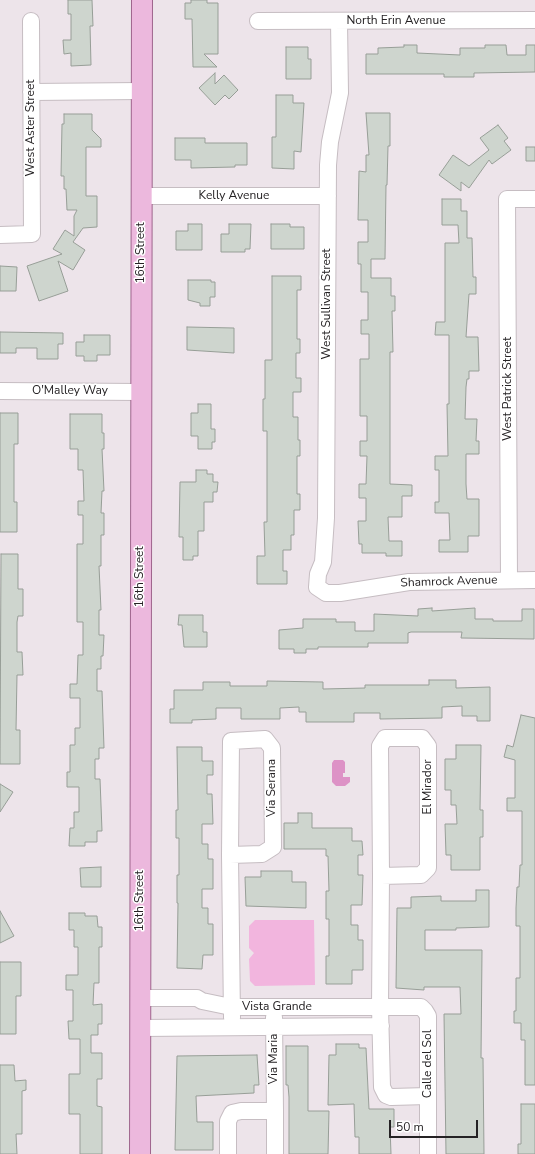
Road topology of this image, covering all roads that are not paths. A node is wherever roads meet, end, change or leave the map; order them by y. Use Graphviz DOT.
graph roads {
  1 [pos="142,0"];
  2 [pos="31,20"];
  3 [pos="258,20"];
  4 [pos="339,20"];
  5 [pos="535,20"];
  6 [pos="31,92"];
  7 [pos="141,92"];
  8 [pos="141,196"];
  9 [pos="328,196"];
  10 [pos="535,199"];
  11 [pos="0,235"];
  12 [pos="0,391"];
  13 [pos="140,392"];
  14 [pos="509,580"];
  15 [pos="535,580"];
  16 [pos="316,587"];
  17 [pos="230,855"];
  18 [pos="381,876"];
  19 [pos="140,998"];
  20 [pos="231,1007"];
  21 [pos="274,1007"];
  22 [pos="380,1007"];
  23 [pos="415,1007"];
  24 [pos="381,1026"];
  25 [pos="274,1027"];
  26 [pos="140,1028"];
  27 [pos="232,1028"];
  28 [pos="428,1096"];
  29 [pos="275,1111"];
  30 [pos="140,1154"];
  31 [pos="228,1154"];
  32 [pos="275,1154"];
  33 [pos="428,1154"];
  1 -- 7 [label="main road, 16th Street"];
  2 -- 6 [label="street, West Aster Street"];
  3 -- 4 [label="street, North Erin Avenue"];
  4 -- 5 [label="street, North Erin Avenue"];
  4 -- 9 [label="street, West Sullivan Street"];
  6 -- 7 [label="street"];
  6 -- 11 [label="street, West Aster Street"];
  7 -- 8 [label="main road, 16th Street"];
  8 -- 9 [label="street, Kelly Avenue"];
  8 -- 13 [label="main road, 16th Street"];
  9 -- 16 [label="street, West Sullivan Street"];
  10 -- 14 [label="street, West Patrick Street"];
  12 -- 13 [label="street, O'Malley Way"];
  13 -- 19 [label="main road, 16th Street"];
  14 -- 15 [label="street, Shamrock Avenue"];
  14 -- 16 [label="street, Shamrock Avenue"];
  17 -- 17 [label="street, Via Serana"];
  17 -- 20 [label="street, Via Serana"];
  18 -- 18 [label="street, El Mirador"];
  18 -- 22 [label="street, El Mirador"];
  19 -- 20 [label="street, Vista Grande"];
  19 -- 26 [label="main road, 16th Street"];
  20 -- 21 [label="street, Vista Grande"];
  20 -- 27 [label="street, Via Serana"];
  21 -- 22 [label="street, Vista Grande"];
  21 -- 25 [label="street, Via Maria"];
  22 -- 23 [label="street, Vista Grande"];
  22 -- 24 [label="street, El Mirador"];
  23 -- 28 [label="street, Calle del Sol"];
  24 -- 25 [label="street, Vista Grande"];
  24 -- 28 [label="street, El Mirador"];
  25 -- 27 [label="street, Vista Grande"];
  25 -- 29 [label="street, Via Maria"];
  26 -- 27 [label="street, Vista Grande"];
  26 -- 30 [label="main road, 16th Street"];
  28 -- 33 [label="street, Calle del Sol"];
  29 -- 31 [label="street"];
  29 -- 32 [label="street, Via Maria"];
}
